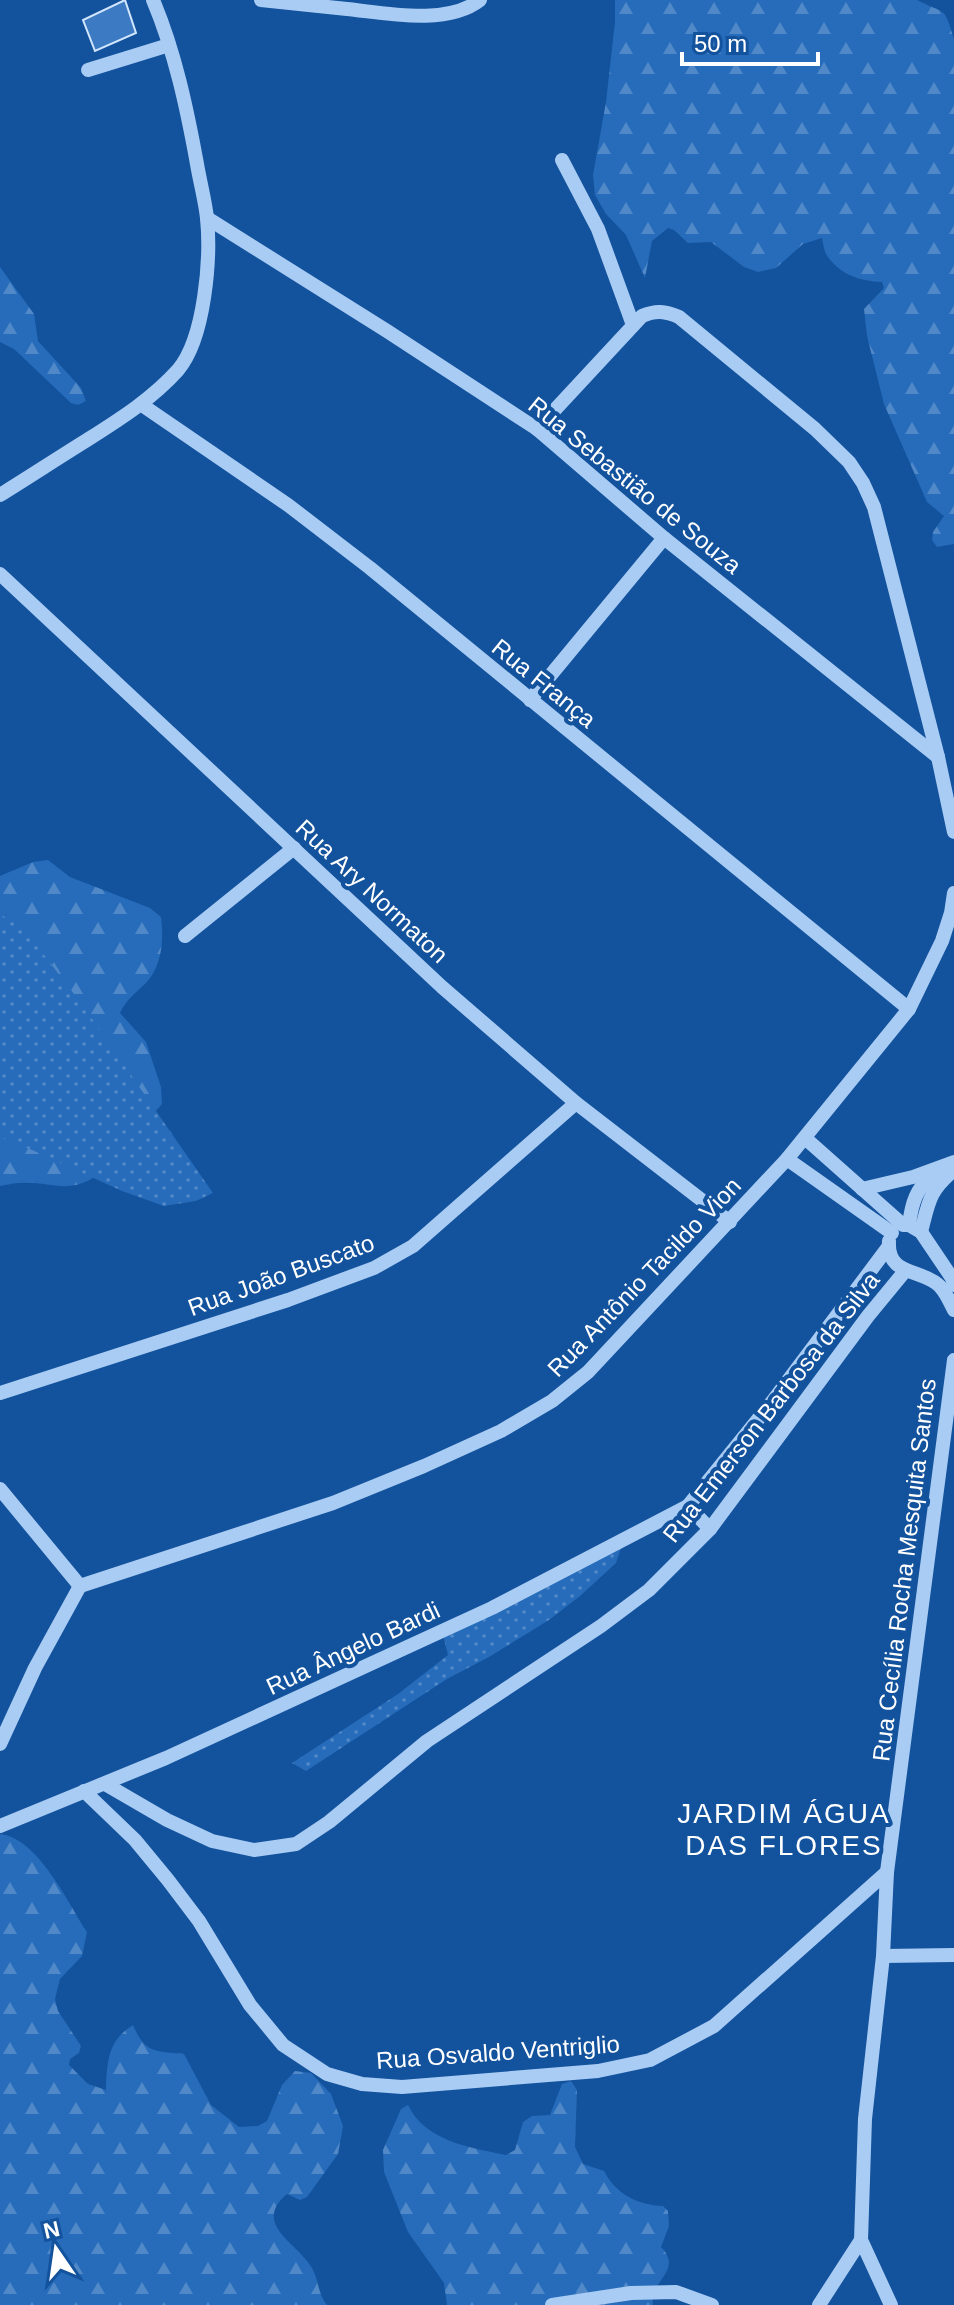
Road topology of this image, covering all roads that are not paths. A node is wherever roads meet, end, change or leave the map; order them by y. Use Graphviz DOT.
graph roads {
  1 [pos="153,0"];
  2 [pos="261,0"];
  3 [pos="480,0"];
  4 [pos="169,45"];
  5 [pos="88,70"];
  6 [pos="562,160"];
  7 [pos="207,218"];
  8 [pos="633,325"];
  9 [pos="142,405"];
  10 [pos="537,429"];
  11 [pos="0,495"];
  12 [pos="664,538"];
  13 [pos="0,574"];
  14 [pos="530,700"];
  15 [pos="938,757"];
  16 [pos="954,832"];
  17 [pos="294,848"];
  18 [pos="954,893"];
  19 [pos="185,936"];
  20 [pos="909,1009"];
  21 [pos="576,1103"];
  22 [pos="805,1138"];
  23 [pos="787,1159"];
  24 [pos="954,1162"];
  25 [pos="936,1169"];
  26 [pos="954,1170"];
  27 [pos="862,1189"];
  28 [pos="730,1222"];
  29 [pos="907,1234"];
  30 [pos="908,1270"];
  31 [pos="954,1285"];
  32 [pos="954,1310"];
  33 [pos="954,1360"];
  34 [pos="0,1393"];
  35 [pos="0,1489"];
  36 [pos="688,1506"];
  37 [pos="710,1529"];
  38 [pos="80,1586"];
  39 [pos="0,1744"];
  40 [pos="105,1784"];
  41 [pos="84,1791"];
  42 [pos="0,1826"];
  43 [pos="887,1872"];
  44 [pos="954,1955"];
  45 [pos="883,1956"];
  46 [pos="861,2240"];
  47 [pos="552,2305"];
  48 [pos="712,2305"];
  49 [pos="819,2305"];
  50 [pos="891,2305"];
  1 -- 4 [label="street"];
  2 -- 3 [label="street"];
  4 -- 5 [label="street"];
  4 -- 7 [label="street"];
  6 -- 8 [label="street"];
  7 -- 9 [label="street"];
  7 -- 10 [label="street, Rua Sebastião de Souza"];
  8 -- 10 [label="street"];
  8 -- 15 [label="street"];
  9 -- 11 [label="street"];
  9 -- 14 [label="street, Rua França"];
  10 -- 12 [label="street, Rua Sebastião de Souza"];
  12 -- 14 [label="street"];
  12 -- 15 [label="street, Rua Sebastião de Souza"];
  13 -- 17 [label="street, Rua Ary Normaton"];
  14 -- 20 [label="street, Rua França"];
  15 -- 16 [label="street"];
  17 -- 19 [label="street"];
  17 -- 21 [label="street, Rua Ary Normaton"];
  18 -- 20 [label="street, Rua Antônio Tacildo Vion"];
  20 -- 22 [label="street, Rua Antônio Tacildo Vion"];
  21 -- 28 [label="street, Rua Ary Normaton"];
  21 -- 34 [label="street, Rua João Buscato"];
  22 -- 23 [label="street, Rua Antônio Tacildo Vion"];
  22 -- 27 [label="street"];
  23 -- 28 [label="street, Rua Antônio Tacildo Vion"];
  23 -- 29 [label="street"];
  24 -- 25 [label="street"];
  25 -- 27 [label="street"];
  25 -- 29 [label="street"];
  26 -- 29 [label="street"];
  27 -- 29 [label="street"];
  28 -- 38 [label="street, Rua Antônio Tacildo Vion"];
  29 -- 30 [label="street"];
  29 -- 30 [label="street, Rua Emerson Barbosa da Silva"];
  29 -- 31 [label="street"];
  29 -- 36 [label="street, Rua Emerson Barbosa da Silva"];
  30 -- 32 [label="street"];
  30 -- 37 [label="street, Rua Emerson Barbosa da Silva"];
  33 -- 43 [label="street, Rua Cecília Rocha Mesquita Santos"];
  35 -- 38 [label="street"];
  36 -- 37 [label="street"];
  36 -- 40 [label="street, Rua Ângelo Bardi"];
  37 -- 40 [label="street, Rua Emerson Barbosa da Silva"];
  38 -- 39 [label="street"];
  40 -- 41 [label="street, Rua Ângelo Bardi"];
  41 -- 42 [label="street, Rua Ângelo Bardi"];
  41 -- 43 [label="street, Rua Osvaldo Ventriglio"];
  43 -- 45 [label="street, Rua Cecília Rocha Mesquita Santos"];
  44 -- 45 [label="street"];
  45 -- 46 [label="street, Rua Cecília Rocha Mesquita Santos"];
  46 -- 49 [label="street"];
  46 -- 50 [label="street, Rua Cecília Rocha Mesquita Santos"];
  47 -- 48 [label="street"];
}
